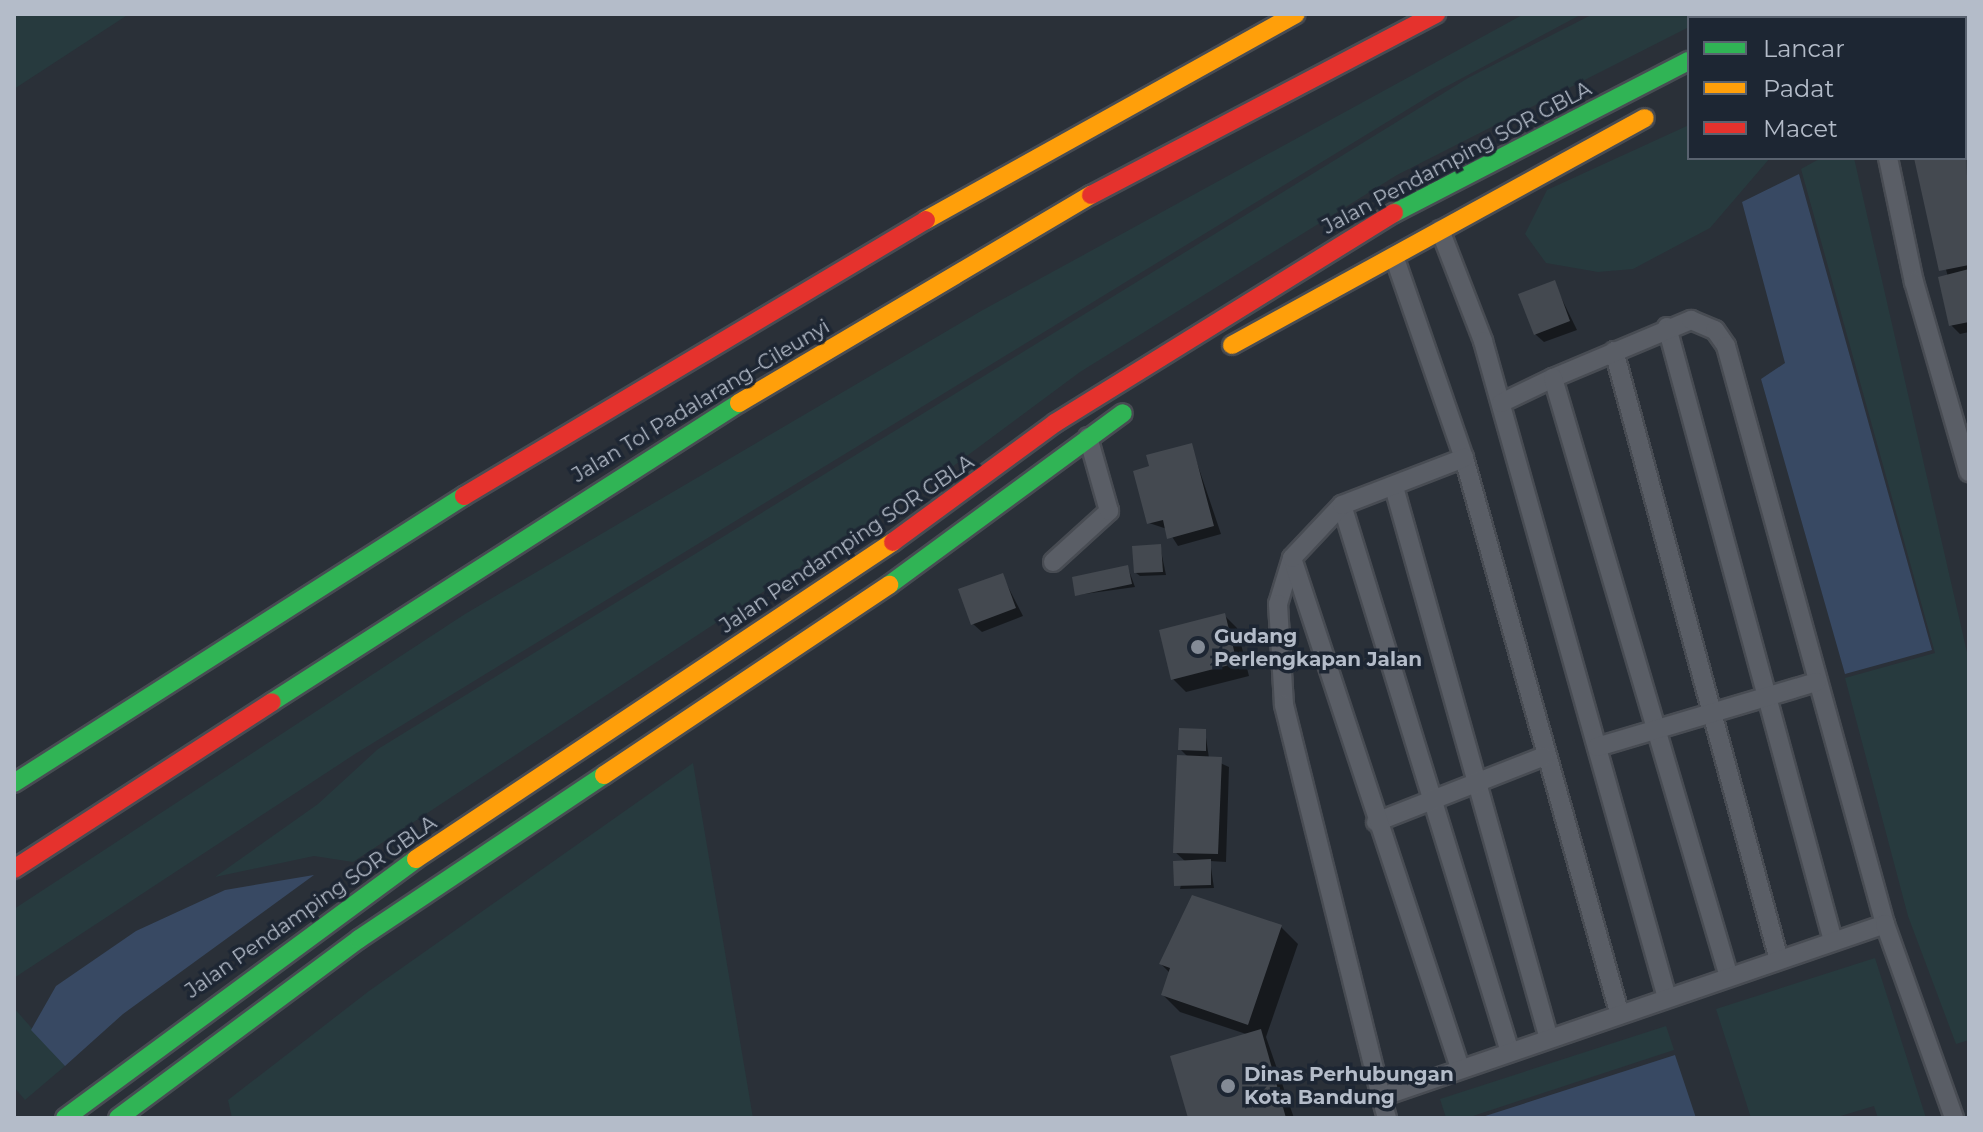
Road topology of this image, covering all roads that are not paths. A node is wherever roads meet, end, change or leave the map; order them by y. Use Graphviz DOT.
graph roads {
  1 [pos="1296,14"];
  2 [pos="1436,14"];
  3 [pos="1687,62"];
  4 [pos="1661,109"];
  5 [pos="1888,160"];
  6 [pos="1377,222"];
  7 [pos="1439,228"];
  8 [pos="1393,253"];
  9 [pos="1667,327"];
  10 [pos="1614,351"];
  11 [pos="1217,353"];
  12 [pos="1553,378"];
  13 [pos="1138,402"];
  14 [pos="1501,403"];
  15 [pos="1088,437"];
  16 [pos="1464,458"];
  17 [pos="1969,472"];
  18 [pos="1394,487"];
  19 [pos="1342,505"];
  20 [pos="1292,558"];
  21 [pos="1053,562"];
  22 [pos="1817,682"];
  23 [pos="1767,696"];
  24 [pos="1712,714"];
  25 [pos="1662,730"];
  26 [pos="1597,747"];
  27 [pos="1544,756"];
  28 [pos="14,783"];
  29 [pos="1480,783"];
  30 [pos="1434,802"];
  31 [pos="1376,822"];
  32 [pos="14,869"];
  33 [pos="1885,924"];
  34 [pos="1833,941"];
  35 [pos="1779,960"];
  36 [pos="1729,977"];
  37 [pos="1667,998"];
  38 [pos="1619,1012"];
  39 [pos="1549,1039"];
  40 [pos="1510,1052"];
  41 [pos="1460,1068"];
  42 [pos="1381,1097"];
  43 [pos="65,1118"];
  44 [pos="118,1118"];
  45 [pos="1387,1118"];
  46 [pos="1954,1118"];
  1 -- 28 [label="main road, Jalan Tol Padalarang–Cileunyi"];
  2 -- 32 [label="main road, Jalan Tol Padalarang–Cileunyi"];
  3 -- 6 [label="main road, Jalan Pendamping SOR GBLA"];
  4 -- 7 [label="main road"];
  5 -- 17 [label="lane"];
  6 -- 8 [label="lane"];
  6 -- 43 [label="main road, Jalan Pendamping SOR GBLA"];
  7 -- 8 [label="main road"];
  7 -- 14 [label="lane"];
  8 -- 11 [label="main road"];
  8 -- 16 [label="lane"];
  9 -- 10 [label="lane"];
  9 -- 22 [label="lane"];
  9 -- 23 [label="lane"];
  10 -- 12 [label="lane"];
  10 -- 24 [label="lane"];
  12 -- 14 [label="lane"];
  12 -- 25 [label="lane"];
  13 -- 15 [label="main road"];
  14 -- 26 [label="lane"];
  15 -- 21 [label="lane"];
  15 -- 44 [label="main road"];
  16 -- 18 [label="lane"];
  16 -- 27 [label="lane"];
  18 -- 19 [label="lane"];
  18 -- 29 [label="lane"];
  19 -- 20 [label="lane"];
  19 -- 30 [label="lane"];
  20 -- 31 [label="lane"];
  20 -- 42 [label="lane"];
  22 -- 23 [label="lane"];
  22 -- 33 [label="lane"];
  23 -- 24 [label="lane"];
  23 -- 34 [label="lane"];
  24 -- 25 [label="lane"];
  24 -- 35 [label="lane"];
  25 -- 26 [label="lane"];
  25 -- 36 [label="lane"];
  26 -- 37 [label="lane"];
  27 -- 29 [label="lane"];
  27 -- 38 [label="lane"];
  29 -- 30 [label="lane"];
  29 -- 39 [label="lane"];
  30 -- 31 [label="lane"];
  30 -- 40 [label="lane"];
  31 -- 41 [label="lane"];
  33 -- 34 [label="lane"];
  33 -- 46 [label="lane"];
  34 -- 35 [label="lane"];
  35 -- 36 [label="lane"];
  36 -- 37 [label="lane"];
  37 -- 38 [label="lane"];
  38 -- 39 [label="lane"];
  39 -- 40 [label="lane"];
  40 -- 41 [label="lane"];
  41 -- 42 [label="lane"];
  42 -- 45 [label="lane"];
}
